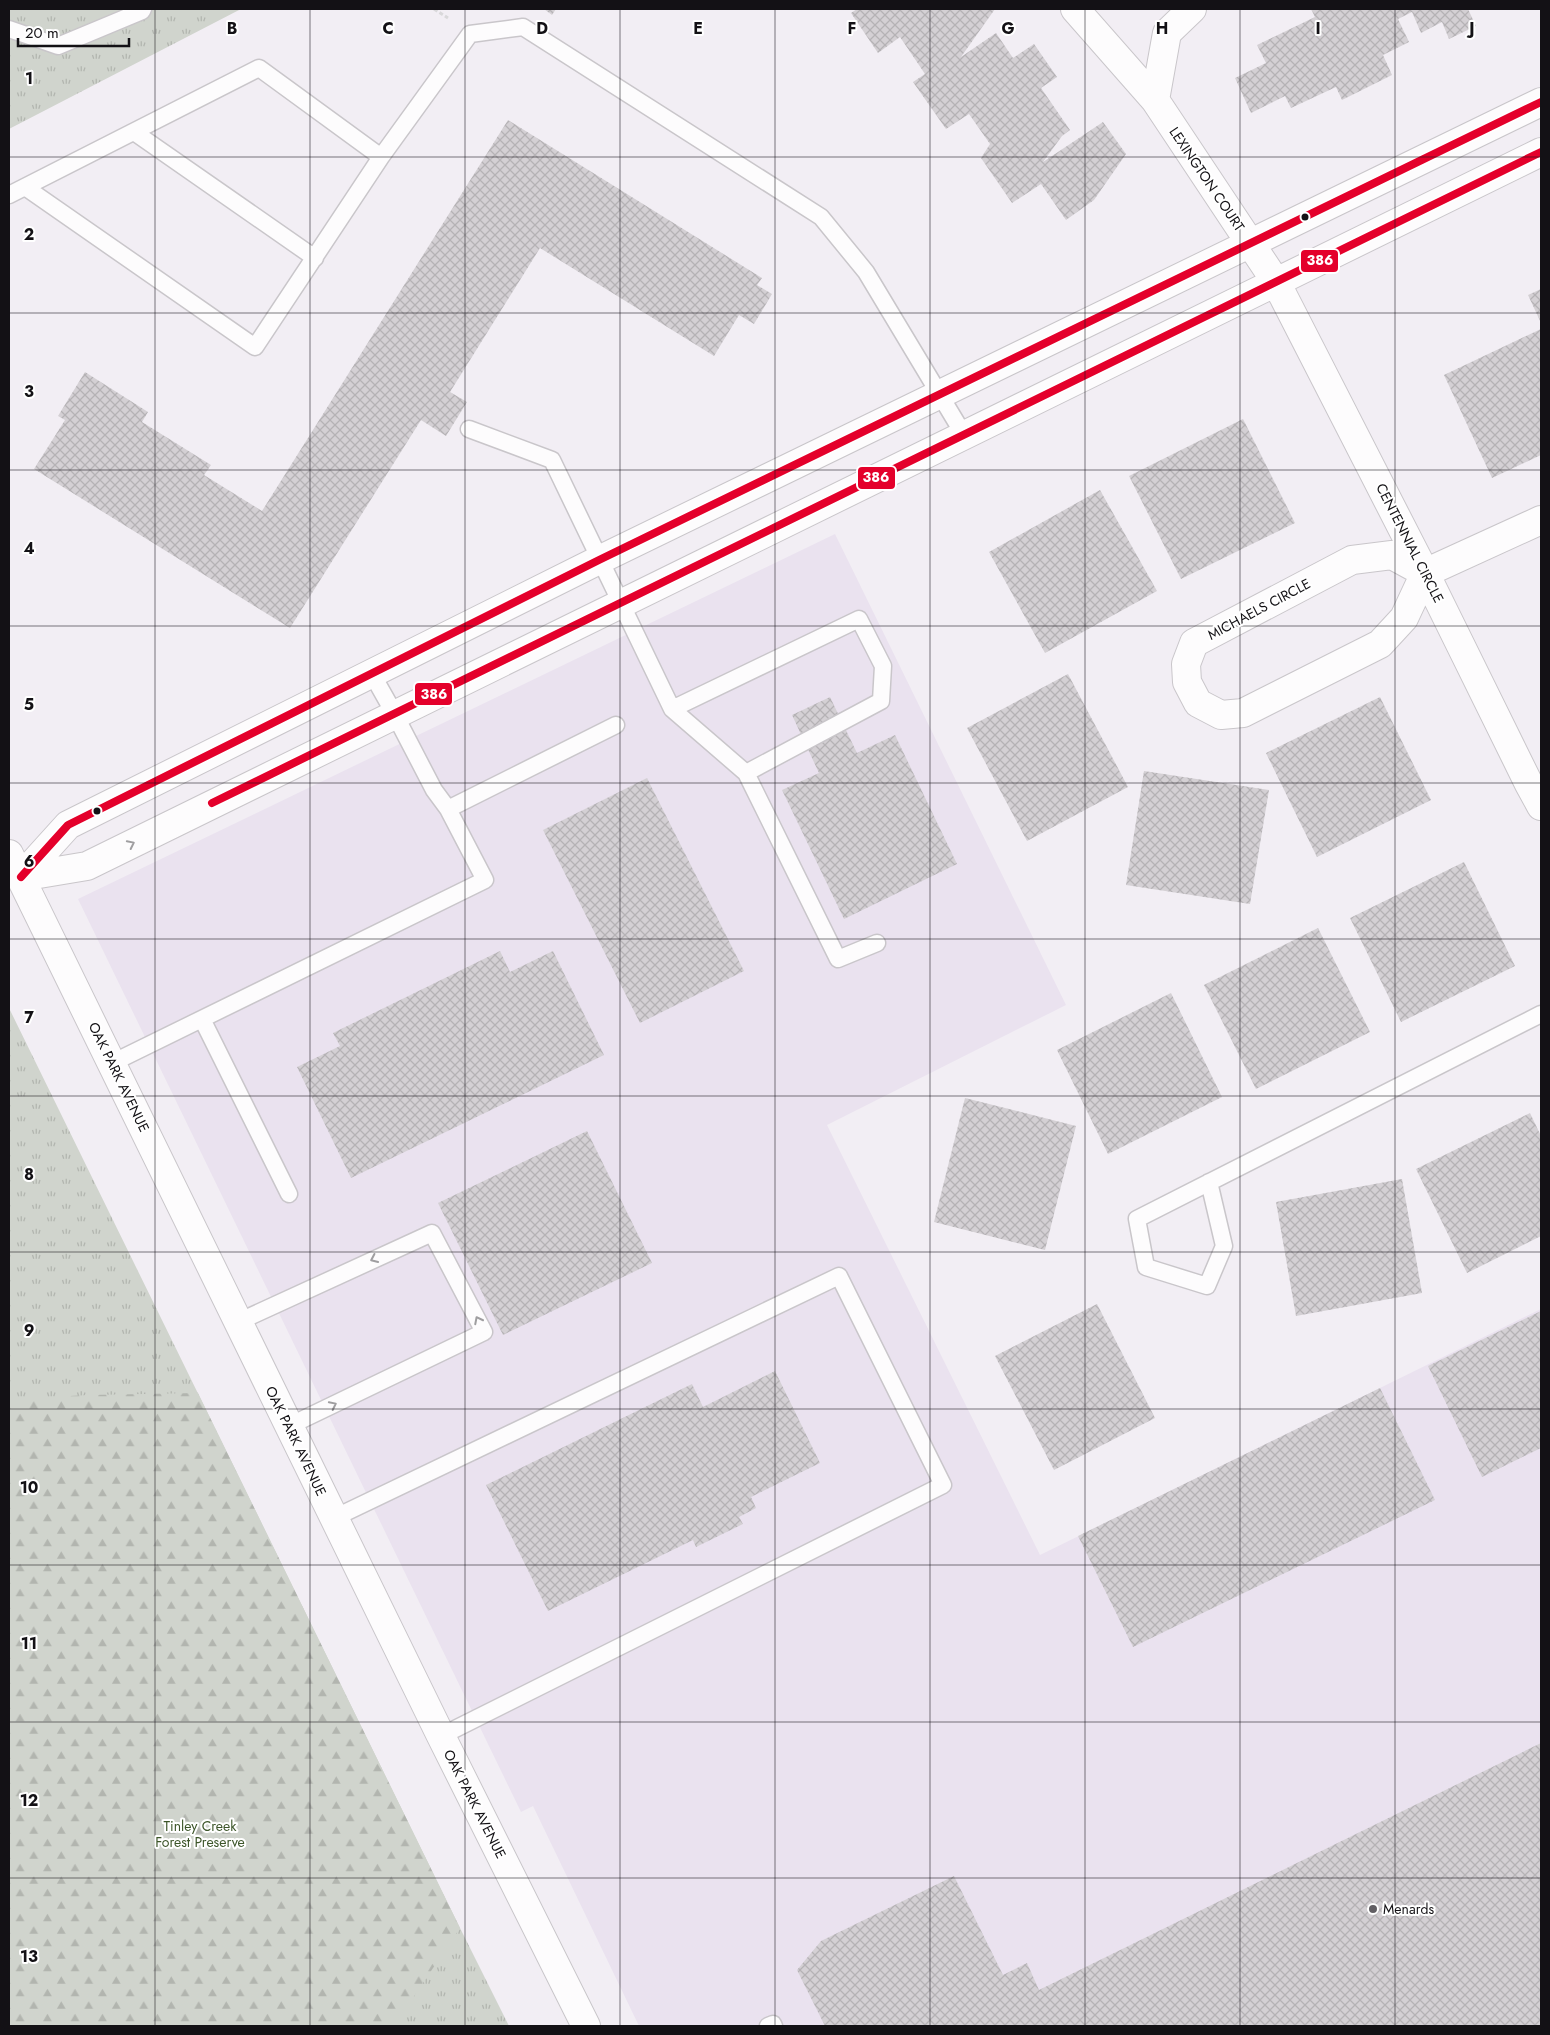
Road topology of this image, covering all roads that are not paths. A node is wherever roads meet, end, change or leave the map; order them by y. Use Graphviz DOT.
graph roads {
  1 [pos="143,9"];
  2 [pos="1075,9"];
  3 [pos="1192,9"];
  4 [pos="9,29"];
  5 [pos="1155,100"];
  6 [pos="1541,102"];
  7 [pos="134,132"];
  8 [pos="1541,152"];
  9 [pos="381,157"];
  10 [pos="25,187"];
  11 [pos="9,195"];
  12 [pos="1250,243"];
  13 [pos="315,258"];
  14 [pos="1276,282"];
  15 [pos="941,395"];
  16 [pos="469,429"];
  17 [pos="964,435"];
  18 [pos="1541,520"];
  19 [pos="599,560"];
  20 [pos="1425,573"];
  21 [pos="620,603"];
  22 [pos="372,674"];
  23 [pos="672,709"];
  24 [pos="394,713"];
  25 [pos="616,725"];
  26 [pos="746,773"];
  27 [pos="1541,806"];
  28 [pos="448,809"];
  29 [pos="15,866"];
  30 [pos="877,943"];
  31 [pos="1541,1014"];
  32 [pos="202,1018"];
  33 [pos="112,1063"];
  34 [pos="1209,1182"];
  35 [pos="289,1194"];
  36 [pos="238,1322"];
  37 [pos="289,1426"];
  38 [pos="334,1518"];
  39 [pos="441,1736"];
  40 [pos="586,2026"];
  41 [pos="768,2026"];
  42 [pos="774,2026"];
  1 -- 4 [label="lane"];
  2 -- 5 [label="street, LEXINGTON COURT"];
  3 -- 5 [label="street"];
  5 -- 12 [label="street, LEXINGTON COURT"];
  6 -- 12 [label="street"];
  7 -- 9 [label="lane"];
  7 -- 10 [label="lane"];
  7 -- 13 [label="lane"];
  8 -- 14 [label="street"];
  9 -- 13 [label="lane"];
  9 -- 15 [label="lane"];
  10 -- 11 [label="lane"];
  10 -- 13 [label="lane"];
  12 -- 14 [label="street, LEXINGTON COURT"];
  12 -- 15 [label="street"];
  14 -- 17 [label="street"];
  14 -- 20 [label="street, CENTENNIAL CIRCLE"];
  15 -- 17 [label="lane"];
  15 -- 19 [label="street"];
  16 -- 19 [label="lane"];
  17 -- 21 [label="street"];
  18 -- 20 [label="street"];
  19 -- 21 [label="lane"];
  19 -- 22 [label="street"];
  20 -- 20 [label="street, MICHAELS CIRCLE"];
  20 -- 27 [label="street, CENTENNIAL CIRCLE"];
  21 -- 23 [label="lane"];
  21 -- 24 [label="street"];
  22 -- 24 [label="lane"];
  22 -- 29 [label="street"];
  23 -- 26 [label="lane"];
  23 -- 26 [label="lane"];
  24 -- 28 [label="lane"];
  29 -- 24 [label="street, one-way"];
  25 -- 28 [label="lane"];
  26 -- 30 [label="lane"];
  28 -- 32 [label="lane"];
  29 -- 33 [label="street, OAK PARK AVENUE"];
  31 -- 34 [label="lane"];
  32 -- 33 [label="lane"];
  32 -- 35 [label="lane"];
  33 -- 36 [label="street, OAK PARK AVENUE"];
  34 -- 34 [label="lane"];
  36 -- 37 [label="street, OAK PARK AVENUE"];
  37 -- 36 [label="lane, one-way"];
  37 -- 38 [label="street, OAK PARK AVENUE"];
  38 -- 39 [label="street, OAK PARK AVENUE"];
  38 -- 39 [label="lane"];
  39 -- 40 [label="street, OAK PARK AVENUE"];
  41 -- 42 [label="lane"];
}
